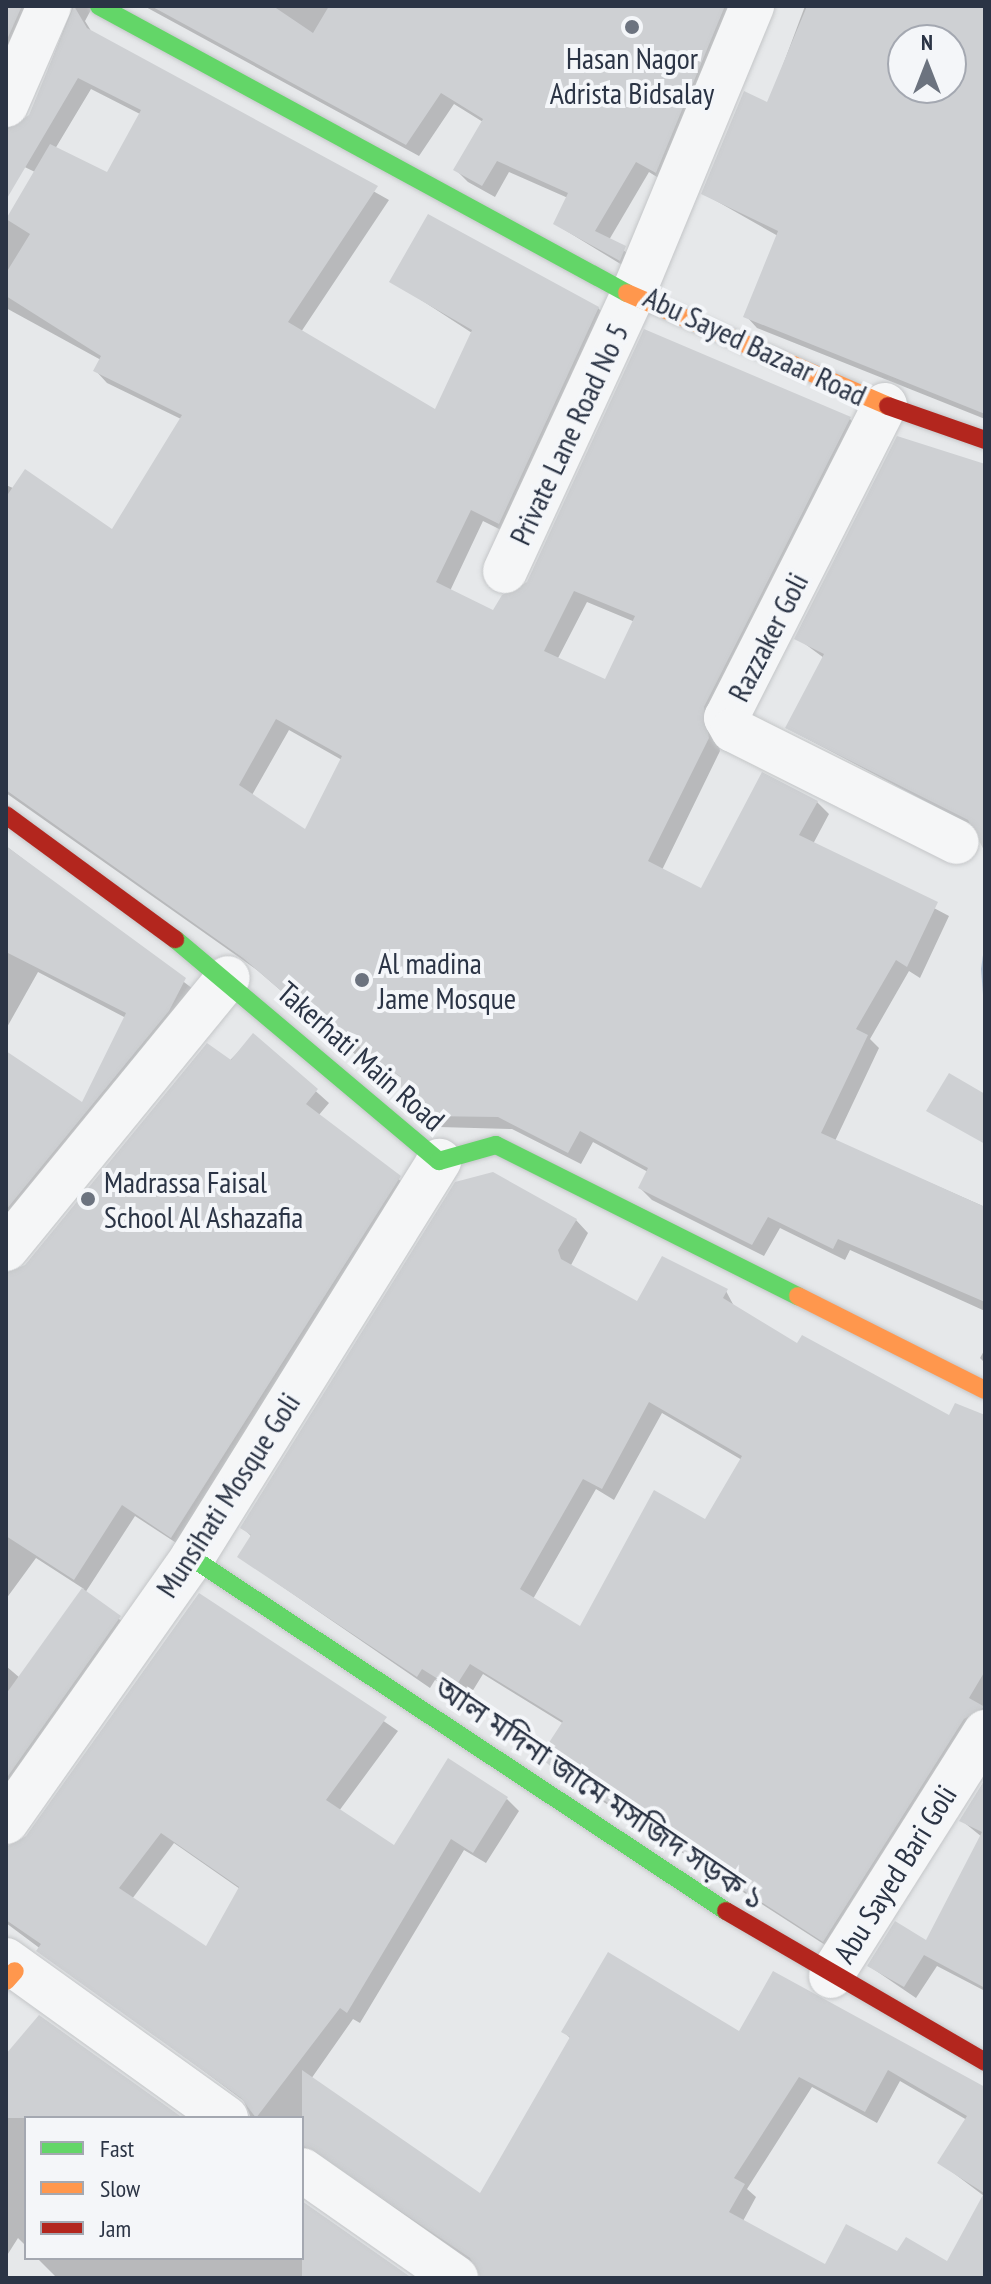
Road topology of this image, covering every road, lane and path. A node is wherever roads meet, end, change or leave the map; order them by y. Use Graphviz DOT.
graph roads {
  1 [pos="49,6"];
  2 [pos="99,6"];
  3 [pos="752,6"];
  4 [pos="6,105"];
  5 [pos="632,296"];
  6 [pos="885,405"];
  7 [pos="985,440"];
  8 [pos="505,571"];
  9 [pos="6,815"];
  10 [pos="957,842"];
  11 [pos="228,978"];
  12 [pos="439,1161"];
  13 [pos="6,1249"];
  14 [pos="976,1386"];
  15 [pos="192,1558"];
  16 [pos="985,1732"];
  17 [pos="6,1822"];
  18 [pos="9,1971"];
  19 [pos="831,1976"];
  20 [pos="985,2062"];
  21 [pos="223,2116"];
  22 [pos="304,2171"];
  23 [pos="456,2278"];
  1 -- 4 [label="street"];
  2 -- 5 [label="street"];
  3 -- 5 [label="street, Abu Sayed Bazaar Road"];
  5 -- 6 [label="street, Abu Sayed Bazaar Road"];
  5 -- 8 [label="street, Private Lane Road No 5"];
  6 -- 7 [label="street, Abu Sayed Bazaar Road"];
  6 -- 10 [label="street, Razzaker Goli"];
  9 -- 11 [label="street, Takerhati Main Road"];
  11 -- 12 [label="street, Takerhati Main Road"];
  11 -- 13 [label="street"];
  12 -- 14 [label="street, Takerhati Main Road"];
  12 -- 15 [label="street, Munsihati Mosque Goli"];
  15 -- 17 [label="street, Munsihati Mosque Goli"];
  15 -- 19 [label="street, আল মদিনা জামে মসজিদ সড়ক ১"];
  16 -- 19 [label="street, Abu Sayed Bari Goli"];
  18 -- 21 [label="street"];
  19 -- 20 [label="street, আল মদিনা জামে মসজিদ সড়ক ১"];
  22 -- 23 [label="street"];
}
